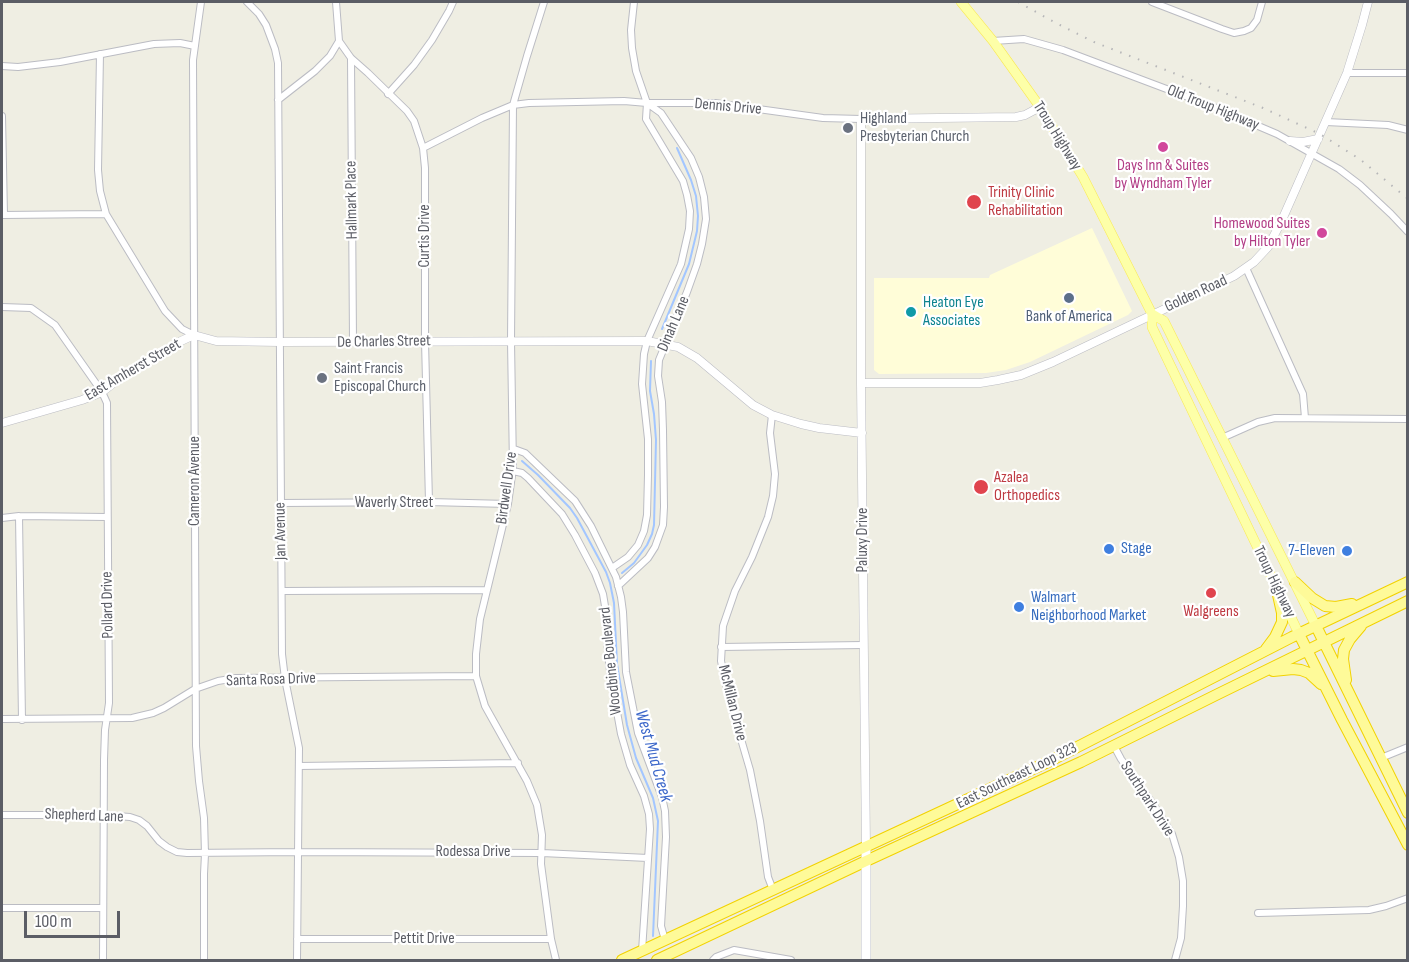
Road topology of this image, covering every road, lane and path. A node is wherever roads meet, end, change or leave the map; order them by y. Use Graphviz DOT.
graph roads {
  1 [pos="201,2"];
  2 [pos="247,2"];
  3 [pos="336,2"];
  4 [pos="453,2"];
  5 [pos="544,2"];
  6 [pos="634,2"];
  7 [pos="961,2"];
  8 [pos="1152,2"];
  9 [pos="1262,2"];
  10 [pos="1368,2"];
  11 [pos="339,41"];
  12 [pos="993,41"];
  13 [pos="195,46"];
  14 [pos="100,54"];
  15 [pos="351,58"];
  16 [pos="2,66"];
  17 [pos="1347,73"];
  18 [pos="1407,73"];
  19 [pos="388,94"];
  20 [pos="278,100"];
  21 [pos="647,104"];
  22 [pos="513,105"];
  23 [pos="1040,107"];
  24 [pos="2,116"];
  25 [pos="861,119"];
  26 [pos="1326,122"];
  27 [pos="1407,130"];
  28 [pos="1318,139"];
  29 [pos="1290,141"];
  30 [pos="423,148"];
  31 [pos="1312,152"];
  32 [pos="106,214"];
  33 [pos="3,215"];
  34 [pos="1407,232"];
  35 [pos="1246,268"];
  36 [pos="2,307"];
  37 [pos="1152,314"];
  38 [pos="194,335"];
  39 [pos="425,341"];
  40 [pos="511,341"];
  41 [pos="647,341"];
  42 [pos="280,342"];
  43 [pos="353,342"];
  44 [pos="665,344"];
  45 [pos="861,383"];
  46 [pos="102,392"];
  47 [pos="772,415"];
  48 [pos="1305,418"];
  49 [pos="1407,420"];
  50 [pos="2,423"];
  51 [pos="862,432"];
  52 [pos="1221,438"];
  53 [pos="514,449"];
  54 [pos="513,471"];
  55 [pos="429,502"];
  56 [pos="280,503"];
  57 [pos="508,504"];
  58 [pos="19,516"];
  59 [pos="107,517"];
  60 [pos="2,518"];
  61 [pos="612,568"];
  62 [pos="1295,582"];
  63 [pos="1407,582"];
  64 [pos="618,585"];
  65 [pos="1276,586"];
  66 [pos="283,591"];
  67 [pos="486,591"];
  68 [pos="1369,600"];
  69 [pos="1407,601"];
  70 [pos="1363,623"];
  71 [pos="1316,626"];
  72 [pos="1299,634"];
  73 [pos="1324,641"];
  74 [pos="863,645"];
  75 [pos="721,647"];
  76 [pos="1307,650"];
  77 [pos="1262,652"];
  78 [pos="1263,672"];
  79 [pos="476,676"];
  80 [pos="285,679"];
  81 [pos="195,689"];
  82 [pos="1347,689"];
  83 [pos="1328,691"];
  84 [pos="106,718"];
  85 [pos="2,719"];
  86 [pos="22,720"];
  87 [pos="1114,746"];
  88 [pos="1407,747"];
  89 [pos="1381,758"];
  90 [pos="518,763"];
  91 [pos="299,766"];
  92 [pos="1407,813"];
  93 [pos="103,814"];
  94 [pos="2,815"];
  95 [pos="1407,845"];
  96 [pos="866,848"];
  97 [pos="297,852"];
  98 [pos="542,853"];
  99 [pos="205,854"];
  100 [pos="648,858"];
  101 [pos="866,861"];
  102 [pos="773,890"];
  103 [pos="1407,898"];
  104 [pos="2,908"];
  105 [pos="103,908"];
  106 [pos="1258,913"];
  107 [pos="297,939"];
  108 [pos="551,939"];
  109 [pos="665,940"];
  110 [pos="642,951"];
  111 [pos="103,960"];
  112 [pos="204,960"];
  113 [pos="297,960"];
  114 [pos="556,960"];
  115 [pos="622,960"];
  116 [pos="657,960"];
  117 [pos="713,960"];
  118 [pos="791,960"];
  119 [pos="866,960"];
  120 [pos="1175,960"];
  1 -- 13 [label="street, Cameron Avenue"];
  2 -- 20 [label="street, Jan Avenue"];
  3 -- 11 [label="street"];
  4 -- 19 [label="street"];
  5 -- 22 [label="street, Birdwell Drive"];
  6 -- 21 [label="street, Dinah Lane"];
  7 -- 12 [label="main road, Troup Highway"];
  8 -- 9 [label="street"];
  10 -- 17 [label="street, Golden Road"];
  11 -- 15 [label="street, Curtis Drive"];
  11 -- 20 [label="street"];
  12 -- 23 [label="main road, Troup Highway"];
  12 -- 29 [label="street, Old Troup Highway"];
  13 -- 14 [label="street"];
  13 -- 38 [label="street, Cameron Avenue"];
  14 -- 16 [label="street"];
  14 -- 32 [label="street, De Charles Street"];
  15 -- 19 [label="street, Curtis Drive"];
  15 -- 43 [label="street, Hallmark Place"];
  17 -- 18 [label="street"];
  17 -- 26 [label="street, Golden Road"];
  19 -- 30 [label="street, Curtis Drive"];
  20 -- 42 [label="street, Jan Avenue"];
  21 -- 22 [label="street, Dennis Drive"];
  21 -- 25 [label="street, Dennis Drive"];
  21 -- 41 [label="street, Dinah Lane"];
  21 -- 44 [label="street, Dinah Lane"];
  22 -- 30 [label="street, Dennis Drive"];
  22 -- 40 [label="street, Birdwell Drive"];
  23 -- 25 [label="street, Dennis Drive"];
  23 -- 37 [label="main road, Troup Highway"];
  24 -- 33 [label="street"];
  25 -- 45 [label="street, Paluxy Drive"];
  26 -- 27 [label="street"];
  26 -- 28 [label="street, Golden Road"];
  28 -- 29 [label="street"];
  28 -- 31 [label="street, Golden Road"];
  29 -- 31 [label="street, Old Troup Highway"];
  30 -- 39 [label="street, Curtis Drive"];
  31 -- 34 [label="street, Old Troup Highway"];
  31 -- 35 [label="street, Golden Road"];
  32 -- 33 [label="street"];
  32 -- 38 [label="street, De Charles Street"];
  35 -- 37 [label="street, Golden Road"];
  35 -- 48 [label="street"];
  36 -- 46 [label="street, Pollard Drive"];
  37 -- 45 [label="street, Golden Road"];
  37 -- 52 [label="main road, Troup Highway"];
  37 -- 65 [label="main road, Troup Highway"];
  38 -- 42 [label="street, De Charles Street"];
  38 -- 46 [label="street, East Amherst Street"];
  38 -- 81 [label="street, Cameron Avenue"];
  39 -- 40 [label="street, De Charles Street"];
  39 -- 43 [label="street, De Charles Street"];
  39 -- 55 [label="street, Curtis Drive"];
  40 -- 41 [label="street, De Charles Street"];
  40 -- 53 [label="street, Birdwell Drive"];
  41 -- 44 [label="street, De Charles Street"];
  41 -- 61 [label="street, Dinah Lane"];
  42 -- 43 [label="street, De Charles Street"];
  42 -- 56 [label="street, Jan Avenue"];
  44 -- 47 [label="street, De Charles Street"];
  44 -- 64 [label="street, Dinah Lane"];
  45 -- 51 [label="street, Paluxy Drive"];
  46 -- 50 [label="street, East Amherst Street"];
  46 -- 59 [label="street, Pollard Drive"];
  47 -- 51 [label="street, De Charles Street"];
  47 -- 75 [label="street, McMillan Drive"];
  48 -- 49 [label="street"];
  48 -- 52 [label="street"];
  51 -- 74 [label="street, Paluxy Drive"];
  52 -- 62 [label="main road, Troup Highway"];
  53 -- 54 [label="street, Birdwell Drive"];
  53 -- 61 [label="street, Woodbine Boulevard"];
  54 -- 57 [label="street, Birdwell Drive"];
  54 -- 100 [label="street, Woodbine Boulevard"];
  55 -- 56 [label="street, Waverly Street"];
  55 -- 57 [label="street, Waverly Street"];
  56 -- 66 [label="street, Jan Avenue"];
  57 -- 67 [label="street, Birdwell Drive"];
  58 -- 59 [label="street"];
  58 -- 60 [label="street"];
  58 -- 86 [label="street"];
  59 -- 84 [label="street, Pollard Drive"];
  61 -- 64 [label="street, Woodbine Boulevard"];
  62 -- 68 [label="highway"];
  62 -- 71 [label="main road, Troup Highway"];
  63 -- 68 [label="highway, East Southeast Loop 323"];
  64 -- 109 [label="street, Woodbine Boulevard"];
  65 -- 72 [label="main road, Troup Highway"];
  65 -- 77 [label="highway"];
  66 -- 67 [label="street"];
  66 -- 80 [label="street, Jan Avenue"];
  67 -- 79 [label="street, Birdwell Drive"];
  68 -- 71 [label="highway, East Southeast Loop 323"];
  69 -- 70 [label="highway, East Southeast Loop 323"];
  70 -- 73 [label="highway, East Southeast Loop 323"];
  70 -- 82 [label="highway"];
  71 -- 72 [label="highway, East Southeast Loop 323"];
  71 -- 73 [label="highway, Troup Highway"];
  72 -- 76 [label="highway, Troup Highway"];
  72 -- 77 [label="highway, East Southeast Loop 323"];
  73 -- 76 [label="highway, East Southeast Loop 323"];
  73 -- 82 [label="highway, Troup Highway"];
  74 -- 75 [label="street"];
  74 -- 96 [label="street, Paluxy Drive"];
  75 -- 102 [label="street, McMillan Drive"];
  76 -- 78 [label="highway, East Southeast Loop 323"];
  76 -- 83 [label="highway, Troup Highway"];
  77 -- 96 [label="highway, East Southeast Loop 323"];
  78 -- 83 [label="highway"];
  78 -- 87 [label="highway, East Southeast Loop 323"];
  79 -- 80 [label="street, Santa Rosa Drive"];
  79 -- 90 [label="street, Birdwell Drive"];
  80 -- 81 [label="street, Santa Rosa Drive"];
  80 -- 91 [label="street, Jan Avenue"];
  81 -- 84 [label="street, Santa Rosa Drive"];
  81 -- 99 [label="street, Cameron Avenue"];
  82 -- 89 [label="highway, Troup Highway"];
  83 -- 95 [label="highway, Troup Highway"];
  84 -- 86 [label="street, Santa Rosa Drive"];
  84 -- 93 [label="street, Pollard Drive"];
  85 -- 86 [label="street, Santa Rosa Drive"];
  87 -- 101 [label="highway, East Southeast Loop 323"];
  87 -- 120 [label="street, Southpark Drive"];
  88 -- 89 [label="street"];
  89 -- 92 [label="highway, Troup Highway"];
  90 -- 91 [label="street"];
  90 -- 98 [label="street, Birdwell Drive"];
  91 -- 97 [label="street, Jan Avenue"];
  93 -- 94 [label="street, Shepherd Lane"];
  93 -- 99 [label="street, Shepherd Lane"];
  93 -- 105 [label="street, Pollard Drive"];
  96 -- 101 [label="main road, Paluxy Drive"];
  96 -- 102 [label="highway, East Southeast Loop 323"];
  97 -- 98 [label="street, Rodessa Drive"];
  97 -- 99 [label="street, Shepherd Lane"];
  97 -- 107 [label="street, Jan Avenue"];
  98 -- 100 [label="street, Rodessa Drive"];
  98 -- 108 [label="street, Birdwell Drive"];
  99 -- 112 [label="street, Cameron Avenue"];
  100 -- 110 [label="street, Woodbine Boulevard"];
  101 -- 116 [label="highway, East Southeast Loop 323"];
  101 -- 119 [label="main road, Paluxy Drive"];
  102 -- 109 [label="highway, East Southeast Loop 323"];
  103 -- 106 [label="street"];
  104 -- 105 [label="street"];
  105 -- 111 [label="street, Pollard Drive"];
  107 -- 108 [label="street, Pettit Drive"];
  107 -- 113 [label="street, Jan Avenue"];
  108 -- 114 [label="street, Birdwell Drive"];
  109 -- 110 [label="highway, East Southeast Loop 323"];
  110 -- 115 [label="highway, East Southeast Loop 323"];
  117 -- 118 [label="street"];
}
